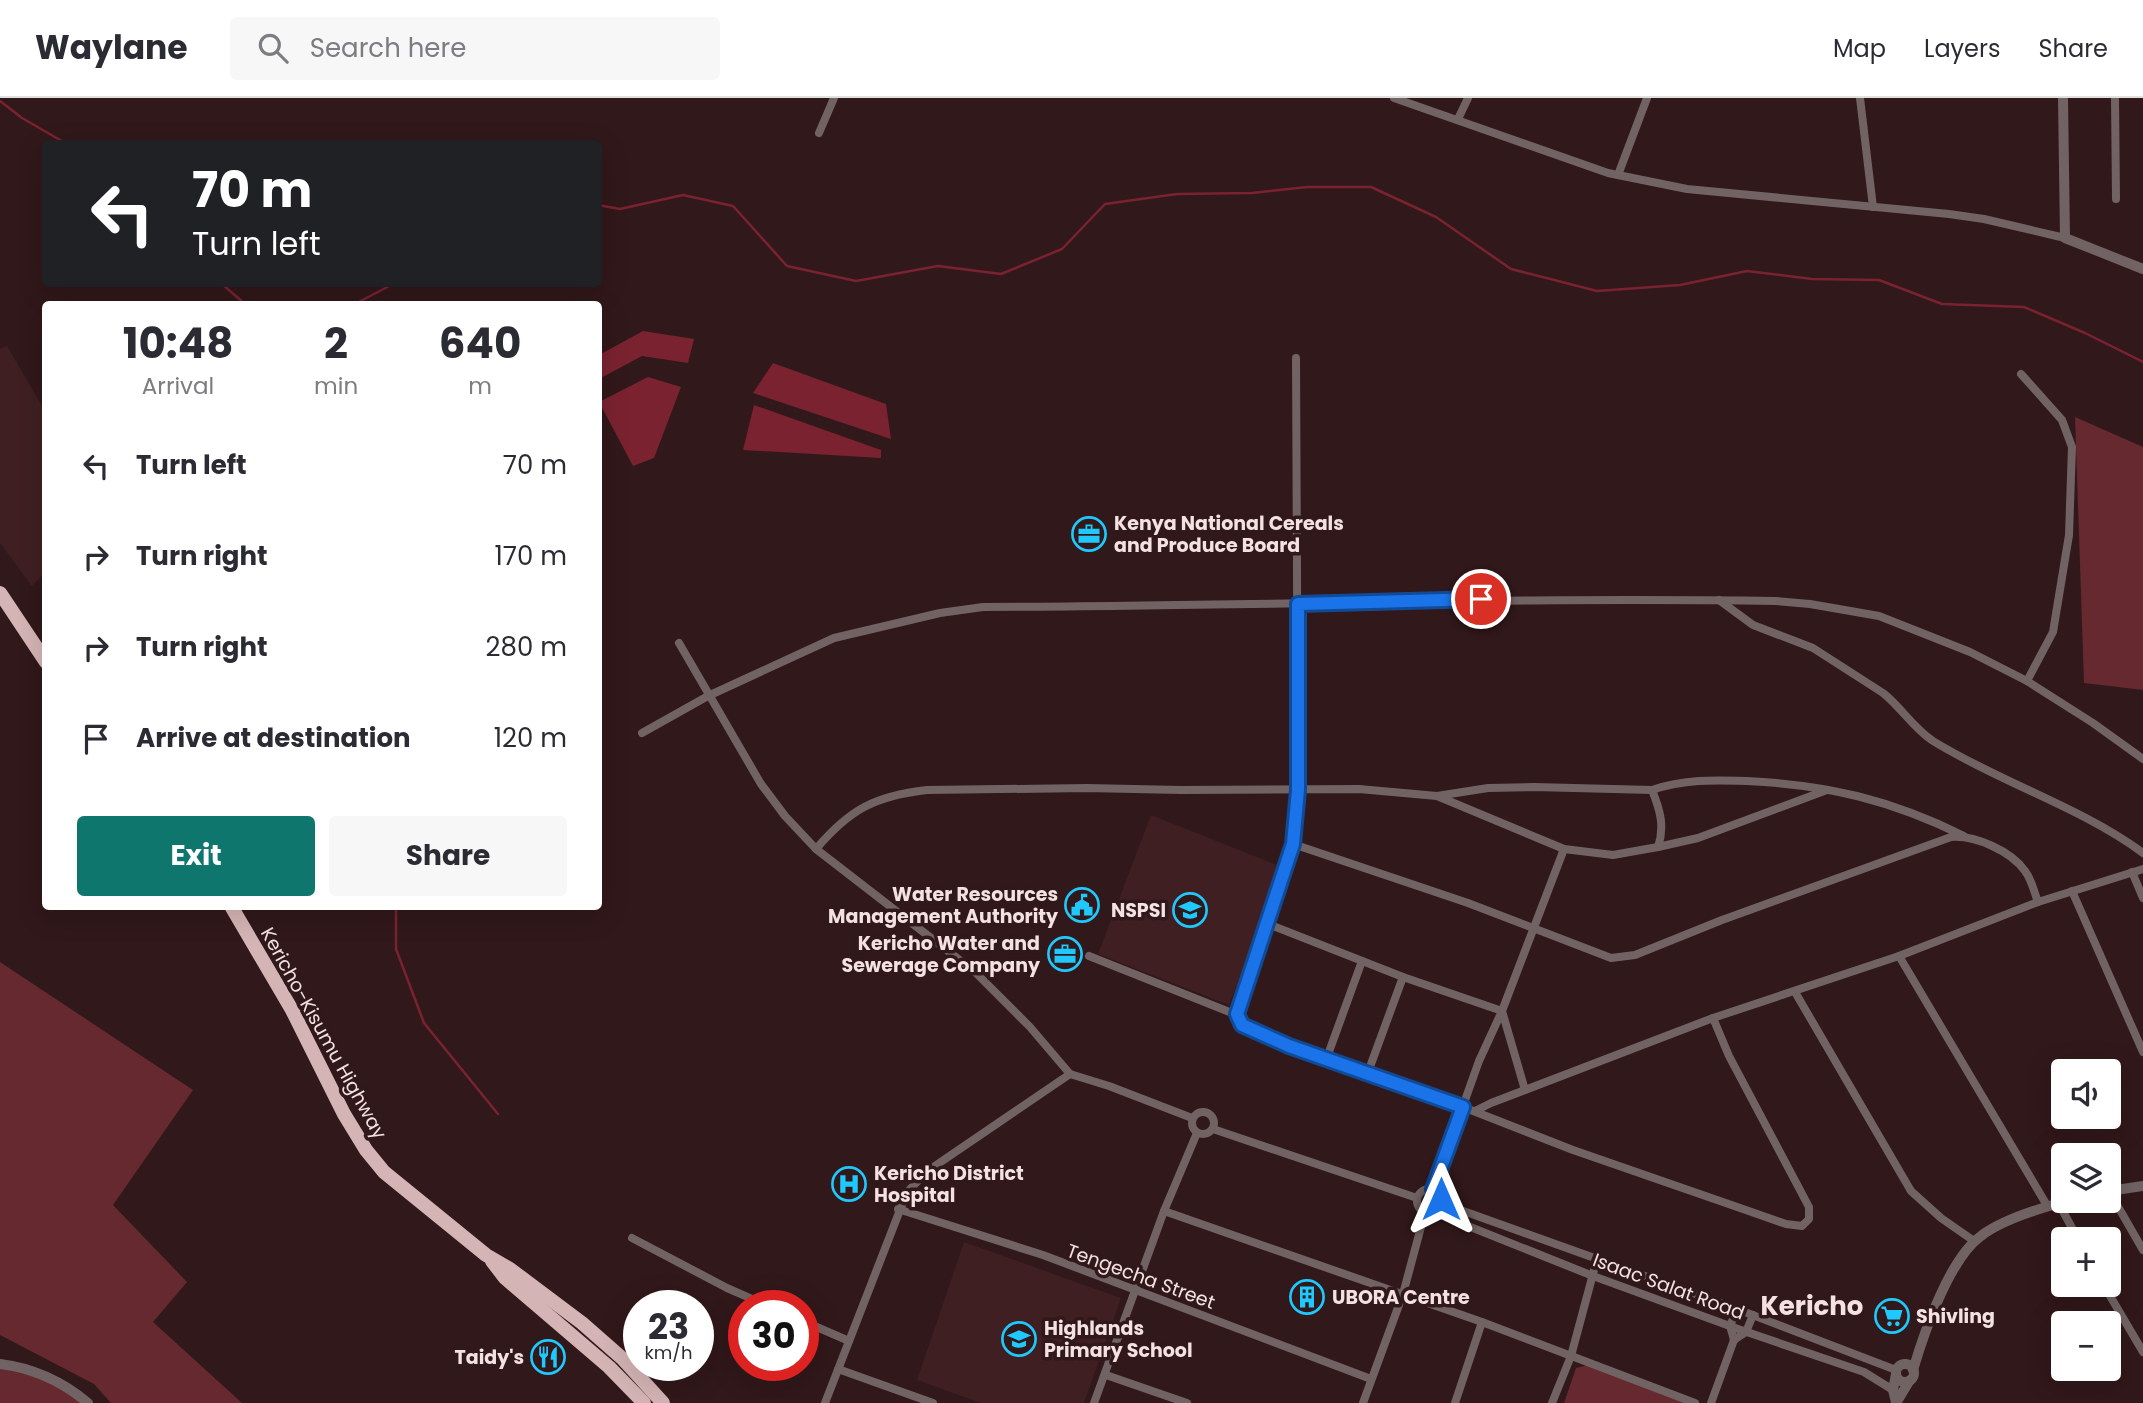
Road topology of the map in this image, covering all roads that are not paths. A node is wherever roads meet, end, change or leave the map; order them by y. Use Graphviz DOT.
graph roads {
  1 [pos="834,98"];
  2 [pos="1394,98"];
  3 [pos="1468,98"];
  4 [pos="1647,98"];
  5 [pos="1860,98"];
  6 [pos="2063,98"];
  7 [pos="2115,98"];
  8 [pos="1458,119"];
  9 [pos="819,133"];
  10 [pos="1618,175"];
  11 [pos="2116,200"];
  12 [pos="1873,206"];
  13 [pos="2065,239"];
  14 [pos="2143,269"];
  15 [pos="1296,358"];
  16 [pos="2021,374"];
  17 [pos="0,593"];
  18 [pos="1718,600"];
  19 [pos="1298,604"];
  20 [pos="679,643"];
  21 [pos="42,656"];
  22 [pos="2027,681"];
  23 [pos="708,696"];
  24 [pos="642,733"];
  25 [pos="2143,759"];
  26 [pos="1298,790"];
  27 [pos="1652,790"];
  28 [pos="1828,790"];
  29 [pos="1437,796"];
  30 [pos="1964,836"];
  31 [pos="1293,844"];
  32 [pos="1658,847"];
  33 [pos="816,849"];
  34 [pos="1563,849"];
  35 [pos="2143,853"];
  36 [pos="2143,869"];
  37 [pos="2132,872"];
  38 [pos="2071,891"];
  39 [pos="2143,898"];
  40 [pos="2038,902"];
  41 [pos="233,910"];
  42 [pos="1268,924"];
  43 [pos="1534,929"];
  44 [pos="1089,956"];
  45 [pos="1899,956"];
  46 [pos="1363,961"];
  47 [pos="1403,976"];
  48 [pos="1795,992"];
  49 [pos="1502,1011"];
  50 [pos="1237,1014"];
  51 [pos="1713,1018"];
  52 [pos="2143,1052"];
  53 [pos="1326,1060"];
  54 [pos="1070,1074"];
  55 [pos="1367,1075"];
  56 [pos="1525,1090"];
  57 [pos="1463,1107"];
  58 [pos="1475,1111"];
  59 [pos="1192,1118"];
  60 [pos="1213,1129"];
  61 [pos="1197,1133"];
  62 [pos="2143,1186"];
  63 [pos="1433,1189"];
  64 [pos="2121,1189"];
  65 [pos="1417,1198"];
  66 [pos="1441,1203"];
  67 [pos="2051,1207"];
  68 [pos="2048,1208"];
  69 [pos="898,1209"];
  70 [pos="1164,1211"];
  71 [pos="1429,1212"];
  72 [pos="2121,1212"];
  73 [pos="632,1238"];
  74 [pos="1974,1241"];
  75 [pos="2143,1250"];
  76 [pos="486,1255"];
  77 [pos="1597,1259"];
  78 [pos="1593,1276"];
  79 [pos="732,1290"];
  80 [pos="1135,1291"];
  81 [pos="1403,1294"];
  82 [pos="2111,1297"];
  83 [pos="1737,1309"];
  84 [pos="1753,1315"];
  85 [pos="1482,1322"];
  86 [pos="1730,1326"];
  87 [pos="819,1328"];
  88 [pos="1746,1332"];
  89 [pos="1734,1340"];
  90 [pos="1922,1340"];
  91 [pos="849,1341"];
  92 [pos="2143,1352"];
  93 [pos="1571,1356"];
  94 [pos="2,1363"];
  95 [pos="838,1370"];
  96 [pos="1897,1370"];
  97 [pos="1105,1375"];
  98 [pos="1912,1375"];
  99 [pos="1371,1379"];
  100 [pos="1893,1390"];
  101 [pos="88,1403"];
  102 [pos="644,1403"];
  103 [pos="663,1403"];
  104 [pos="825,1403"];
  105 [pos="933,1403"];
  106 [pos="1094,1403"];
  107 [pos="1187,1403"];
  108 [pos="1363,1403"];
  109 [pos="1455,1403"];
  110 [pos="1552,1403"];
  111 [pos="1695,1403"];
  112 [pos="1712,1403"];
  113 [pos="1896,1403"];
  1 -- 9 [label="street"];
  2 -- 8 [label="street"];
  3 -- 8 [label="street"];
  4 -- 10 [label="street"];
  5 -- 12 [label="street"];
  6 -- 13 [label="street"];
  7 -- 11 [label="street"];
  8 -- 10 [label="street"];
  10 -- 12 [label="street"];
  12 -- 13 [label="street"];
  13 -- 14 [label="street"];
  15 -- 19 [label="street"];
  16 -- 22 [label="street"];
  17 -- 21 [label="highway"];
  18 -- 19 [label="street"];
  18 -- 22 [label="street"];
  18 -- 35 [label="street"];
  19 -- 23 [label="street"];
  19 -- 26 [label="street"];
  20 -- 23 [label="street"];
  22 -- 25 [label="street"];
  23 -- 24 [label="street"];
  23 -- 33 [label="street"];
  26 -- 29 [label="street"];
  26 -- 31 [label="street"];
  26 -- 33 [label="street"];
  27 -- 28 [label="street"];
  27 -- 29 [label="street"];
  27 -- 32 [label="street"];
  28 -- 30 [label="street"];
  28 -- 32 [label="street"];
  29 -- 34 [label="street"];
  30 -- 40 [label="street"];
  30 -- 43 [label="street"];
  31 -- 42 [label="street"];
  31 -- 43 [label="street"];
  32 -- 34 [label="street"];
  33 -- 54 [label="street"];
  34 -- 43 [label="street"];
  36 -- 37 [label="street"];
  37 -- 38 [label="street"];
  37 -- 39 [label="street"];
  38 -- 40 [label="street"];
  38 -- 52 [label="street"];
  40 -- 45 [label="street"];
  41 -- 76 [label="highway, Kericho-Kisumu Highway"];
  42 -- 46 [label="street"];
  42 -- 50 [label="street"];
  43 -- 49 [label="street"];
  44 -- 50 [label="street"];
  45 -- 48 [label="street"];
  45 -- 68 [label="street"];
  46 -- 47 [label="street"];
  46 -- 53 [label="street"];
  47 -- 49 [label="street"];
  47 -- 55 [label="street"];
  48 -- 51 [label="street"];
  48 -- 74 [label="street"];
  49 -- 56 [label="street"];
  49 -- 57 [label="street"];
  50 -- 53 [label="street"];
  51 -- 56 [label="street"];
  51 -- 58 [label="street"];
  53 -- 55 [label="street"];
  54 -- 59 [label="street"];
  54 -- 69 [label="street"];
  55 -- 57 [label="street"];
  56 -- 58 [label="street"];
  57 -- 58 [label="street"];
  57 -- 63 [label="street"];
  59 -- 60 [label="street"];
  59 -- 61 [label="street"];
  60 -- 61 [label="street"];
  60 -- 65 [label="street"];
  61 -- 70 [label="street"];
  62 -- 64 [label="street"];
  63 -- 65 [label="street"];
  63 -- 66 [label="street"];
  65 -- 71 [label="street"];
  66 -- 71 [label="street"];
  66 -- 77 [label="street"];
  67 -- 68 [label="street"];
  68 -- 74 [label="street"];
  69 -- 80 [label="street, Tengecha Street"];
  69 -- 91 [label="street"];
  70 -- 80 [label="street"];
  70 -- 81 [label="street"];
  71 -- 78 [label="street, Isaac Salat Road"];
  71 -- 81 [label="street"];
  72 -- 75 [label="street"];
  73 -- 79 [label="street"];
  74 -- 90 [label="street"];
  76 -- 102 [label="highway, Kericho-Kisumu Highway"];
  76 -- 103 [label="highway, Kericho-Kisumu Highway"];
  77 -- 78 [label="street"];
  77 -- 83 [label="street"];
  78 -- 86 [label="street, Isaac Salat Road"];
  78 -- 93 [label="street"];
  80 -- 97 [label="street"];
  80 -- 99 [label="street, Tengecha Street"];
  81 -- 85 [label="street"];
  81 -- 99 [label="street"];
  82 -- 92 [label="street"];
  83 -- 84 [label="street"];
  83 -- 86 [label="street"];
  84 -- 88 [label="street"];
  84 -- 96 [label="street"];
  85 -- 93 [label="street"];
  85 -- 109 [label="street"];
  86 -- 88 [label="street, Isaac Salat Road"];
  86 -- 89 [label="street"];
  87 -- 91 [label="street"];
  88 -- 89 [label="street"];
  88 -- 100 [label="street, Isaac Salat Road"];
  89 -- 112 [label="street"];
  90 -- 96 [label="street"];
  90 -- 98 [label="street"];
  91 -- 95 [label="street"];
  93 -- 110 [label="street"];
  93 -- 111 [label="street"];
  94 -- 101 [label="street"];
  95 -- 104 [label="street"];
  95 -- 105 [label="street"];
  96 -- 98 [label="street"];
  96 -- 98 [label="street"];
  96 -- 100 [label="street"];
  97 -- 106 [label="street"];
  97 -- 107 [label="street"];
  98 -- 113 [label="street"];
  99 -- 108 [label="street"];
  100 -- 113 [label="street"];
}
